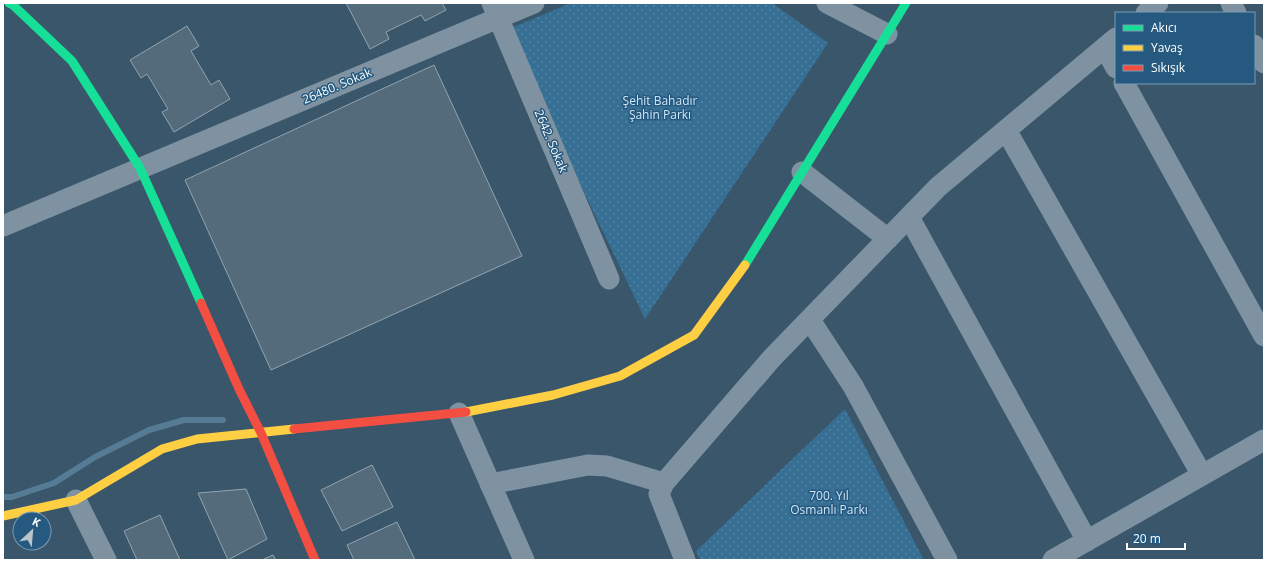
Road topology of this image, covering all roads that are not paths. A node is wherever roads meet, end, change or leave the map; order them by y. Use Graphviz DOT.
graph roads {
  1 [pos="9,3"];
  2 [pos="534,3"];
  3 [pos="827,3"];
  4 [pos="906,3"];
  5 [pos="1158,3"];
  6 [pos="1231,3"];
  7 [pos="495,11"];
  8 [pos="1147,12"];
  9 [pos="1236,12"];
  10 [pos="887,34"];
  11 [pos="1110,43"];
  12 [pos="1255,47"];
  13 [pos="1264,63"];
  14 [pos="1115,64"];
  15 [pos="1125,84"];
  16 [pos="1006,130"];
  17 [pos="140,168"];
  18 [pos="802,172"];
  19 [pos="909,217"];
  20 [pos="3,226"];
  21 [pos="888,238"];
  22 [pos="609,279"];
  23 [pos="810,320"];
  24 [pos="1264,336"];
  25 [pos="459,413"];
  26 [pos="262,433"];
  27 [pos="1264,440"];
  28 [pos="1202,475"];
  29 [pos="664,483"];
  30 [pos="490,484"];
  31 [pos="76,500"];
  32 [pos="3,516"];
  33 [pos="1086,541"];
  34 [pos="106,560"];
  35 [pos="315,560"];
  36 [pos="524,560"];
  37 [pos="685,560"];
  38 [pos="947,560"];
  39 [pos="1053,560"];
  1 -- 17 [label="street"];
  2 -- 7 [label="street, 26480. Sokak"];
  3 -- 10 [label="street"];
  4 -- 10 [label="street"];
  5 -- 8 [label="street"];
  6 -- 9 [label="street"];
  7 -- 17 [label="street, 26480. Sokak"];
  7 -- 22 [label="street, 2642. Sokak"];
  10 -- 18 [label="street"];
  11 -- 14 [label="street"];
  11 -- 16 [label="street"];
  12 -- 13 [label="street"];
  15 -- 24 [label="street"];
  16 -- 19 [label="street"];
  16 -- 28 [label="street"];
  17 -- 20 [label="street, 26480. Sokak"];
  17 -- 26 [label="street"];
  18 -- 21 [label="street"];
  18 -- 25 [label="street"];
  19 -- 21 [label="street"];
  19 -- 33 [label="street"];
  21 -- 23 [label="street"];
  23 -- 29 [label="street"];
  23 -- 38 [label="street"];
  25 -- 26 [label="street"];
  25 -- 30 [label="street"];
  26 -- 31 [label="street"];
  26 -- 35 [label="street"];
  27 -- 28 [label="street"];
  28 -- 33 [label="street"];
  29 -- 30 [label="street"];
  29 -- 37 [label="street"];
  30 -- 36 [label="street"];
  31 -- 32 [label="street"];
  31 -- 34 [label="street"];
  33 -- 39 [label="street"];
}
